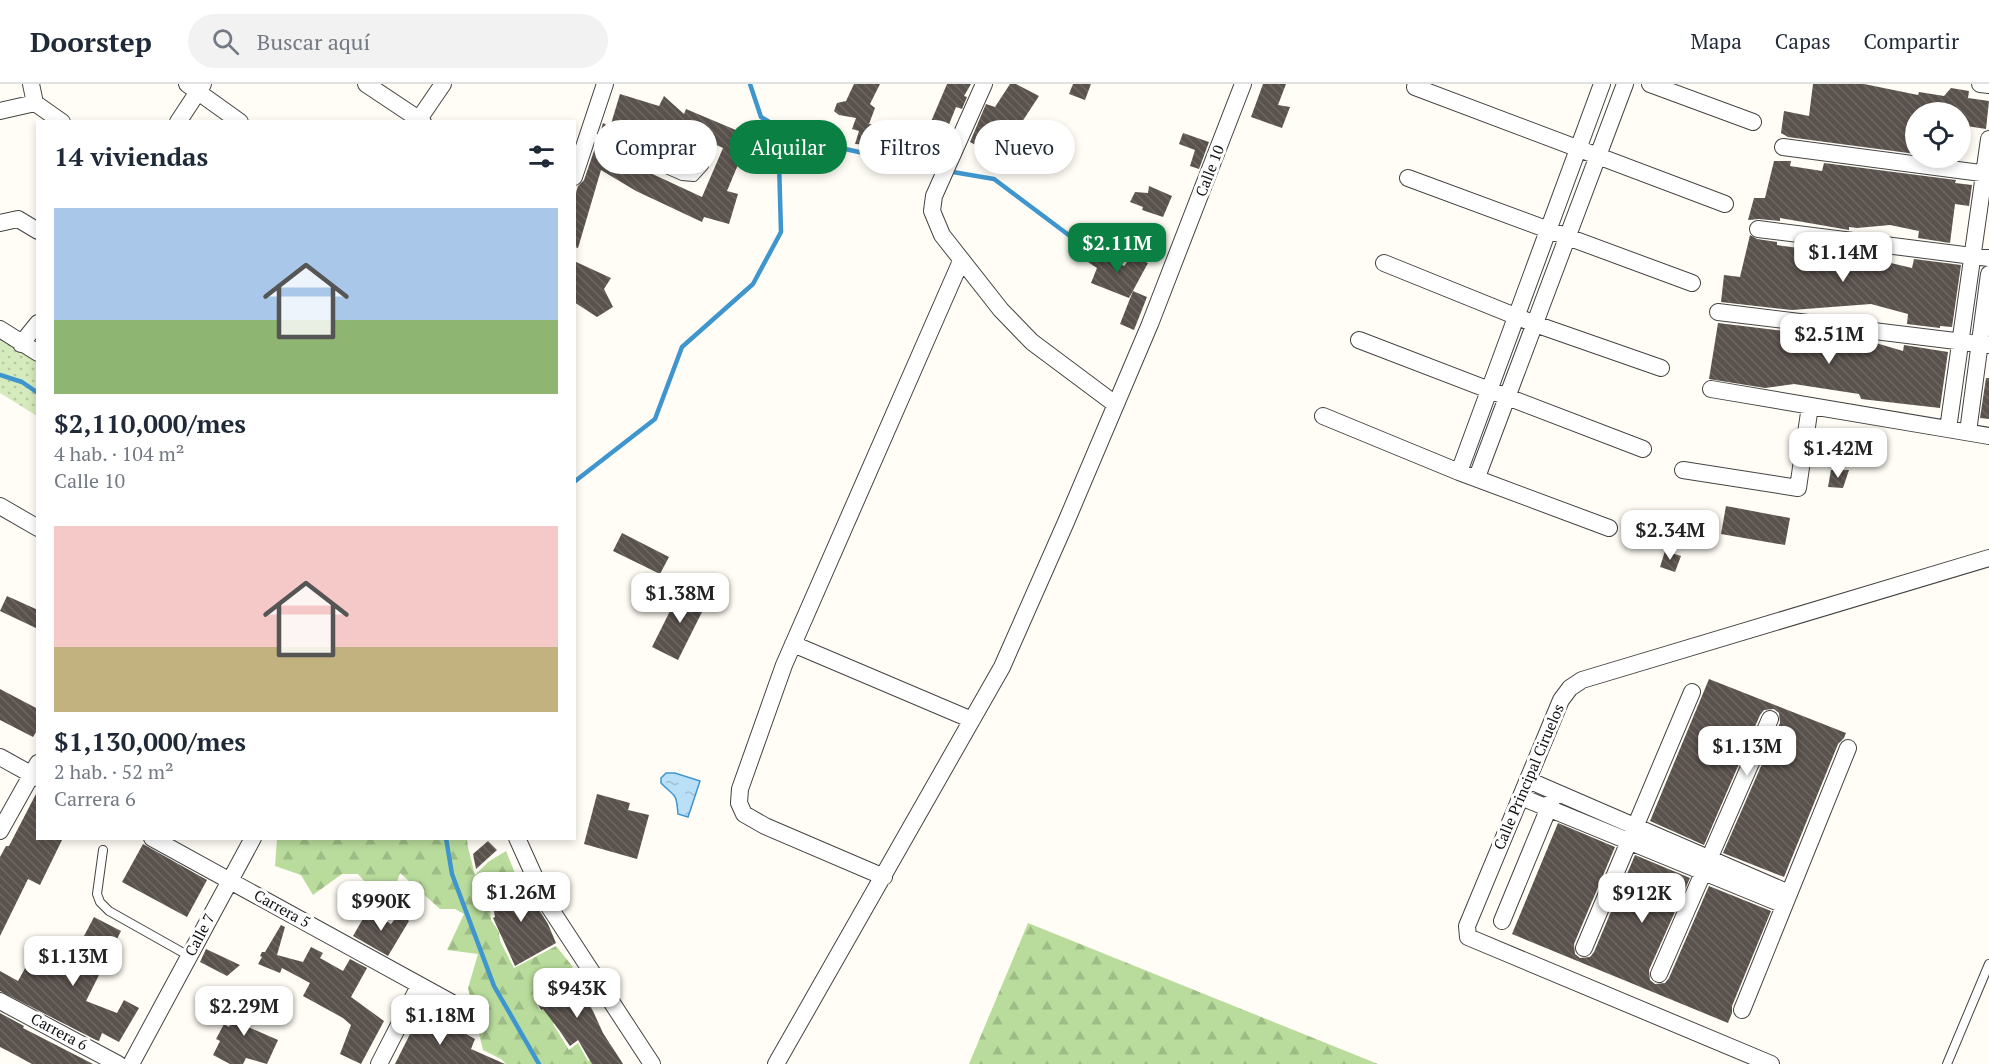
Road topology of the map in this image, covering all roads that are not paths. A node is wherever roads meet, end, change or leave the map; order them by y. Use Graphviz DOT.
graph roads {
  1 [pos="31,84"];
  2 [pos="366,84"];
  3 [pos="443,84"];
  4 [pos="605,84"];
  5 [pos="984,84"];
  6 [pos="1243,84"];
  7 [pos="1602,84"];
  8 [pos="1625,84"];
  9 [pos="1650,84"];
  10 [pos="1980,84"];
  11 [pos="1989,85"];
  12 [pos="196,87"];
  13 [pos="1414,87"];
  14 [pos="35,103"];
  15 [pos="0,111"];
  16 [pos="59,120"];
  17 [pos="179,120"];
  18 [pos="237,120"];
  19 [pos="419,120"];
  20 [pos="421,120"];
  21 [pos="1753,122"];
  22 [pos="589,135"];
  23 [pos="594,137"];
  24 [pos="1989,139"];
  25 [pos="1783,147"];
  26 [pos="1578,149"];
  27 [pos="1598,156"];
  28 [pos="576,171"];
  29 [pos="677,174"];
  30 [pos="697,174"];
  31 [pos="1987,174"];
  32 [pos="1408,178"];
  33 [pos="1725,204"];
  34 [pos="0,223"];
  35 [pos="1758,229"];
  36 [pos="36,230"];
  37 [pos="1548,231"];
  38 [pos="1567,238"];
  39 [pos="1981,257"];
  40 [pos="961,261"];
  41 [pos="1384,263"];
  42 [pos="1989,274"];
  43 [pos="1692,283"];
  44 [pos="1718,312"];
  45 [pos="1516,317"];
  46 [pos="1535,324"];
  47 [pos="36,325"];
  48 [pos="0,329"];
  49 [pos="1359,340"];
  50 [pos="1961,342"];
  51 [pos="21,344"];
  52 [pos="1984,344"];
  53 [pos="36,352"];
  54 [pos="1661,368"];
  55 [pos="1711,389"];
  56 [pos="1489,390"];
  57 [pos="1507,398"];
  58 [pos="1115,404"];
  59 [pos="1810,406"];
  60 [pos="1323,416"];
  61 [pos="1948,429"];
  62 [pos="1968,432"];
  63 [pos="1989,436"];
  64 [pos="1643,449"];
  65 [pos="1683,470"];
  66 [pos="1459,472"];
  67 [pos="1478,477"];
  68 [pos="0,506"];
  69 [pos="36,527"];
  70 [pos="1609,528"];
  71 [pos="1989,558"];
  72 [pos="793,644"];
  73 [pos="1692,692"];
  74 [pos="1770,719"];
  75 [pos="972,720"];
  76 [pos="1848,748"];
  77 [pos="0,757"];
  78 [pos="35,772"];
  79 [pos="1528,780"];
  80 [pos="1556,792"];
  81 [pos="1521,796"];
  82 [pos="1549,808"];
  83 [pos="0,831"];
  84 [pos="1632,834"];
  85 [pos="156,840"];
  86 [pos="252,840"];
  87 [pos="518,840"];
  88 [pos="103,850"];
  89 [pos="1706,865"];
  90 [pos="884,877"];
  91 [pos="230,880"];
  92 [pos="1787,899"];
  93 [pos="1502,921"];
  94 [pos="1584,948"];
  95 [pos="189,956"];
  96 [pos="1989,964"];
  97 [pos="1659,974"];
  98 [pos="419,986"];
  99 [pos="0,1001"];
  100 [pos="1742,1010"];
  101 [pos="474,1015"];
  102 [pos="118,1064"];
  103 [pos="131,1064"];
  104 [pos="379,1064"];
  105 [pos="652,1064"];
  106 [pos="776,1064"];
  107 [pos="1771,1064"];
  108 [pos="1947,1064"];
  1 -- 14 [label="street"];
  2 -- 19 [label="street"];
  3 -- 20 [label="street"];
  4 -- 22 [label="street"];
  5 -- 40 [label="street"];
  6 -- 58 [label="street, Calle 10"];
  7 -- 26 [label="street"];
  8 -- 27 [label="street"];
  9 -- 21 [label="street"];
  10 -- 11 [label="street"];
  12 -- 17 [label="street"];
  12 -- 18 [label="street"];
  13 -- 26 [label="street"];
  14 -- 15 [label="street"];
  14 -- 16 [label="street"];
  22 -- 23 [label="lane"];
  22 -- 28 [label="street"];
  24 -- 31 [label="street"];
  25 -- 31 [label="street"];
  26 -- 27 [label="street"];
  26 -- 37 [label="street"];
  27 -- 33 [label="street"];
  27 -- 38 [label="street"];
  29 -- 30 [label="lane"];
  31 -- 39 [label="street"];
  32 -- 37 [label="street"];
  34 -- 36 [label="street"];
  35 -- 39 [label="street"];
  37 -- 38 [label="street"];
  37 -- 45 [label="street"];
  38 -- 43 [label="street"];
  38 -- 46 [label="street"];
  39 -- 50 [label="street"];
  40 -- 58 [label="street"];
  40 -- 72 [label="street"];
  41 -- 45 [label="street"];
  42 -- 52 [label="street"];
  44 -- 50 [label="street"];
  45 -- 46 [label="street"];
  45 -- 56 [label="street"];
  46 -- 54 [label="street"];
  46 -- 57 [label="street"];
  47 -- 51 [label="street"];
  48 -- 51 [label="street"];
  49 -- 56 [label="street"];
  50 -- 52 [label="street"];
  50 -- 61 [label="street"];
  51 -- 53 [label="street"];
  52 -- 62 [label="street"];
  55 -- 59 [label="street"];
  56 -- 57 [label="street"];
  56 -- 66 [label="street"];
  57 -- 64 [label="street"];
  57 -- 67 [label="street"];
  58 -- 75 [label="street, Calle 10"];
  59 -- 61 [label="street"];
  59 -- 65 [label="street"];
  60 -- 66 [label="street"];
  61 -- 62 [label="street"];
  62 -- 63 [label="street"];
  66 -- 67 [label="street"];
  67 -- 70 [label="street"];
  68 -- 69 [label="street"];
  71 -- 79 [label="street, Calle Principal Ciruelos"];
  72 -- 75 [label="street"];
  72 -- 90 [label="street"];
  73 -- 84 [label="street"];
  74 -- 89 [label="street"];
  75 -- 90 [label="street, Calle 10"];
  76 -- 92 [label="street"];
  77 -- 78 [label="street"];
  78 -- 83 [label="street"];
  79 -- 80 [label="street"];
  79 -- 81 [label="street, Calle Principal Ciruelos"];
  80 -- 82 [label="street"];
  80 -- 84 [label="street"];
  81 -- 82 [label="street"];
  81 -- 107 [label="street, Calle Principal Ciruelos"];
  82 -- 84 [label="street"];
  82 -- 93 [label="street"];
  84 -- 89 [label="street"];
  84 -- 94 [label="street"];
  85 -- 91 [label="street, Carrera 5"];
  86 -- 91 [label="street, Calle 7"];
  87 -- 105 [label="street"];
  88 -- 95 [label="lane"];
  89 -- 92 [label="street"];
  89 -- 97 [label="street"];
  90 -- 106 [label="street, Calle 10"];
  91 -- 95 [label="street, Calle 7"];
  91 -- 98 [label="street, Carrera 5"];
  92 -- 100 [label="street"];
  95 -- 103 [label="street, Calle 7"];
  96 -- 108 [label="lane"];
  98 -- 101 [label="street, Carrera 5"];
  98 -- 104 [label="street"];
  99 -- 102 [label="street, Carrera 6"];
}
